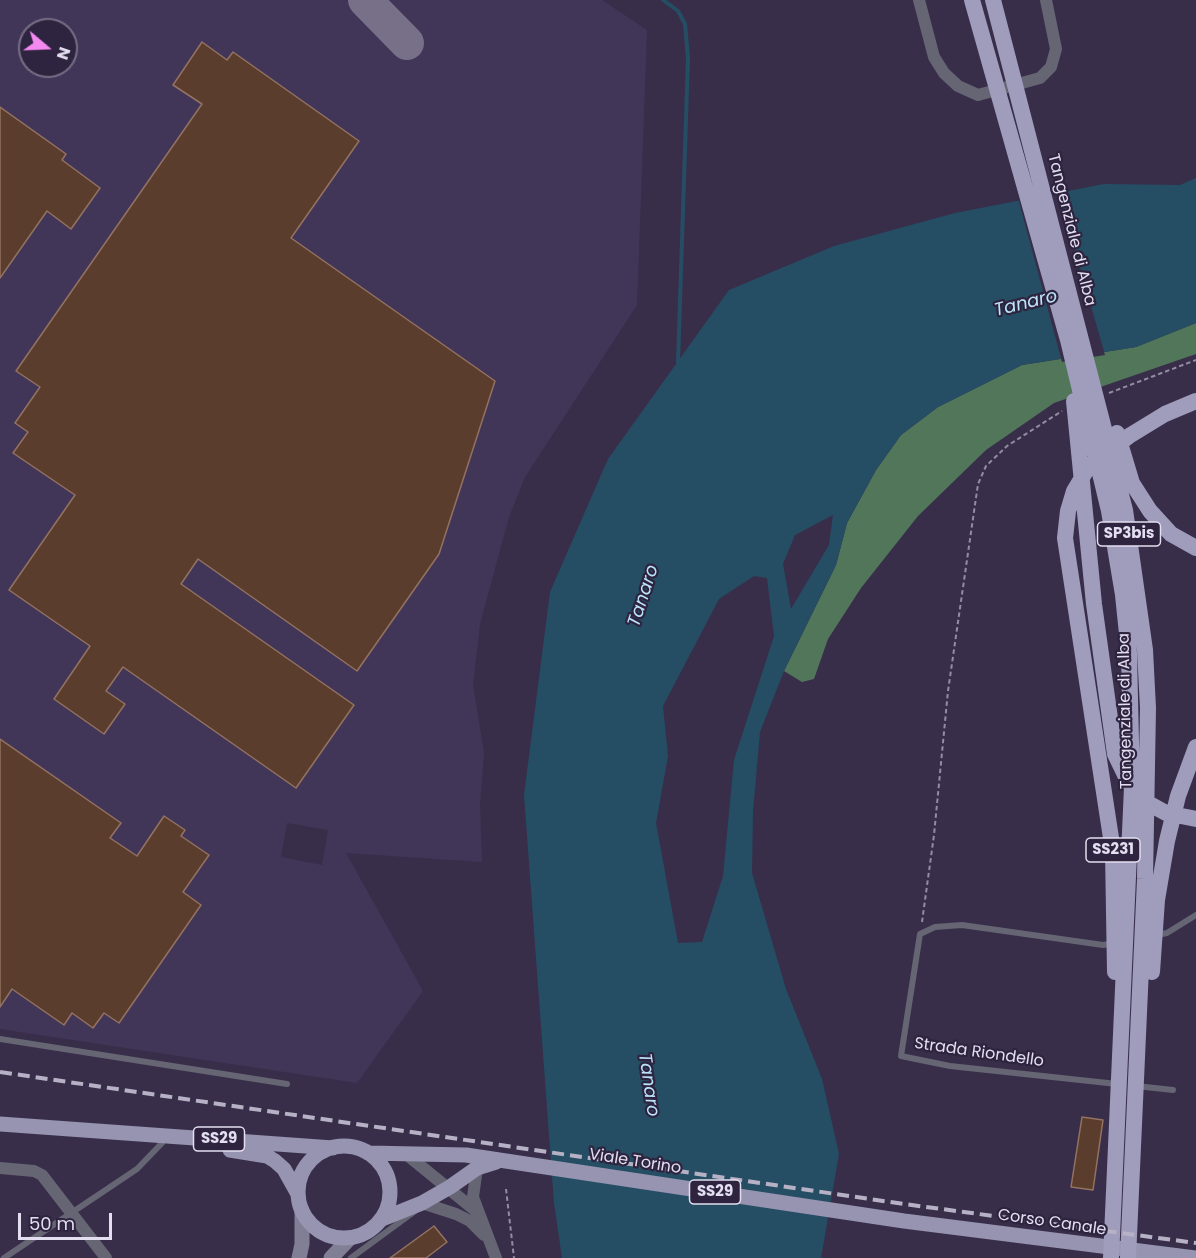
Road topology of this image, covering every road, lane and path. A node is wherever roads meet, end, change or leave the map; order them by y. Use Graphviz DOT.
graph roads {
  1 [pos="919,0"];
  2 [pos="972,0"];
  3 [pos="993,0"];
  4 [pos="1046,0"];
  5 [pos="1068,340"];
  6 [pos="1196,360"];
  7 [pos="1089,372"];
  8 [pos="1101,396"];
  9 [pos="1196,401"];
  10 [pos="1070,408"];
  11 [pos="1196,548"];
  12 [pos="1196,747"];
  13 [pos="1196,819"];
  14 [pos="1196,915"];
  15 [pos="920,934"];
  16 [pos="1131,1030"];
  17 [pos="0,1039"];
  18 [pos="287,1084"];
  19 [pos="1173,1090"];
  20 [pos="0,1124"];
  21 [pos="105,1131"];
  22 [pos="162,1143"];
  23 [pos="333,1148"];
  24 [pos="368,1153"];
  25 [pos="406,1154"];
  26 [pos="502,1160"];
  27 [pos="0,1168"];
  28 [pos="477,1168"];
  29 [pos="450,1187"];
  30 [pos="507,1189"];
  31 [pos="298,1194"];
  32 [pos="422,1203"];
  33 [pos="72,1210"];
  34 [pos="302,1210"];
  35 [pos="477,1212"];
  36 [pos="382,1219"];
  37 [pos="904,1221"];
  38 [pos="351,1238"];
  39 [pos="492,1245"];
  40 [pos="1105,1255"];
  41 [pos="1134,1256"];
  42 [pos="4,1258"];
  43 [pos="106,1258"];
  44 [pos="299,1258"];
  45 [pos="331,1258"];
  46 [pos="351,1258"];
  47 [pos="496,1258"];
  48 [pos="512,1258"];
  49 [pos="1196,1258"];
  1 -- 4 [label="street"];
  2 -- 5 [label="highway, Tangenziale di Alba / SP3bis"];
  3 -- 7 [label="highway, Tangenziale di Alba / SP3bis"];
  5 -- 13 [label="highway"];
  5 -- 16 [label="highway, Tangenziale di Alba / SP3bis"];
  6 -- 8 [label="path"];
  7 -- 11 [label="highway"];
  7 -- 16 [label="highway, Tangenziale di Alba / SP3bis"];
  9 -- 16 [label="highway, SS231"];
  10 -- 15 [label="path"];
  12 -- 16 [label="highway, SS231"];
  14 -- 15 [label="lane"];
  15 -- 19 [label="lane, Strada Riondello"];
  16 -- 40 [label="highway, Tangenziale di Alba / SS231"];
  16 -- 41 [label="highway, Tangenziale di Alba / SS231"];
  17 -- 18 [label="lane"];
  20 -- 21 [label="main road, SS29"];
  21 -- 22 [label="main road"];
  21 -- 23 [label="main road, SS29"];
  22 -- 31 [label="main road"];
  22 -- 33 [label="lane"];
  23 -- 24 [label="main road"];
  23 -- 31 [label="main road"];
  24 -- 25 [label="main road, Viale Torino / SS29"];
  24 -- 36 [label="main road"];
  25 -- 26 [label="main road, Viale Torino / SS29"];
  25 -- 29 [label="street"];
  26 -- 28 [label="main road, Viale Torino / SS29"];
  26 -- 37 [label="main road, Viale Torino / SS29"];
  27 -- 33 [label="street"];
  28 -- 29 [label="main road, Viale Torino / SS29"];
  28 -- 35 [label="street"];
  29 -- 32 [label="main road, Viale Torino / SS29"];
  29 -- 35 [label="street"];
  30 -- 48 [label="path"];
  31 -- 34 [label="main road"];
  32 -- 36 [label="main road, Viale Torino / SS29"];
  32 -- 39 [label="street"];
  32 -- 46 [label="lane"];
  33 -- 42 [label="lane"];
  33 -- 43 [label="street"];
  34 -- 38 [label="main road"];
  34 -- 44 [label="main road"];
  35 -- 39 [label="street"];
  36 -- 38 [label="main road"];
  37 -- 40 [label="main road, Corso Canale / SS29"];
  38 -- 45 [label="main road"];
  39 -- 47 [label="street"];
  40 -- 41 [label="main road, Corso Canale / SS29"];
  41 -- 49 [label="main road, Corso Canale / SS29"];
}
